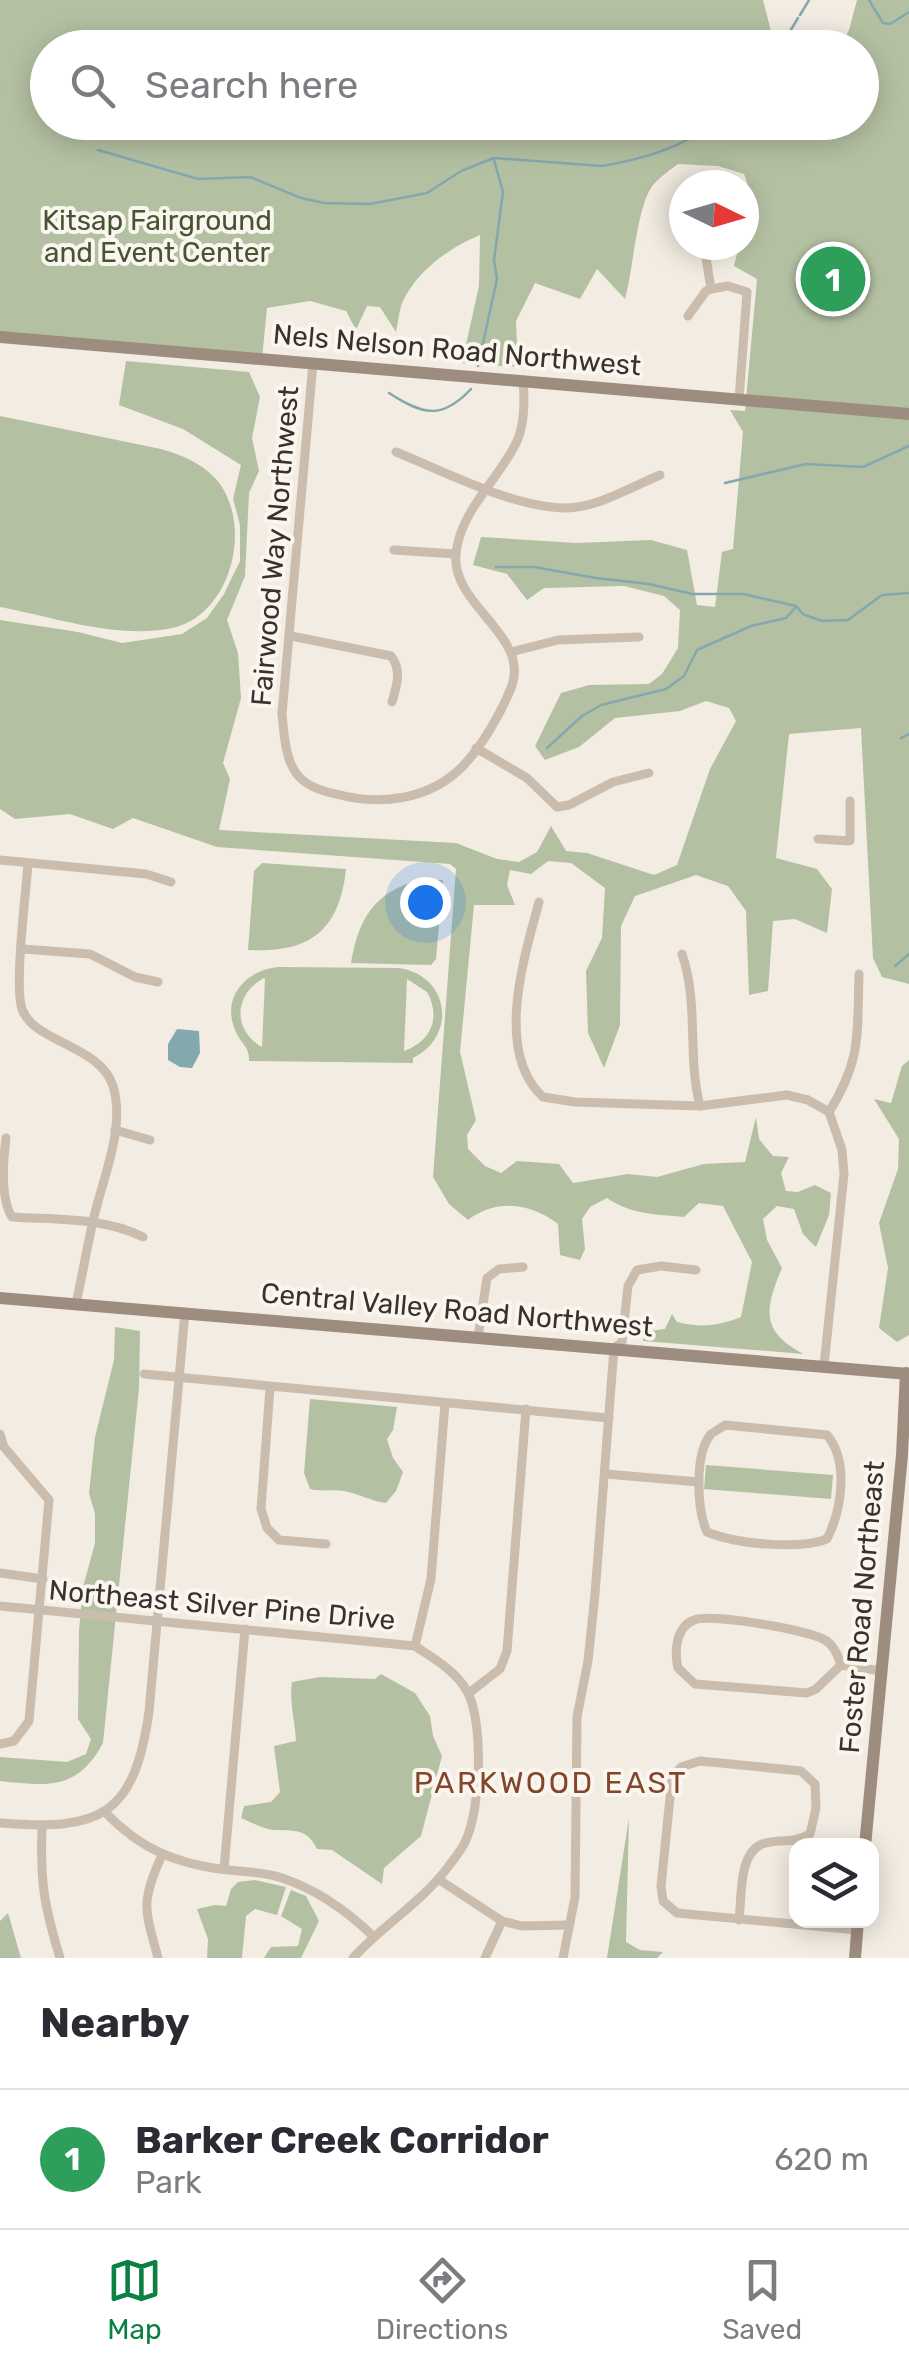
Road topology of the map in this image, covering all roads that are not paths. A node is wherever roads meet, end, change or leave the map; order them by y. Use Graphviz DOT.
graph roads {
  1 [pos="705,260"];
  2 [pos="708,290"];
  3 [pos="688,316"];
  4 [pos="0,337"];
  5 [pos="313,363"];
  6 [pos="523,380"];
  7 [pos="739,400"];
  8 [pos="909,414"];
  9 [pos="396,452"];
  10 [pos="660,475"];
  11 [pos="486,487"];
  12 [pos="394,550"];
  13 [pos="456,554"];
  14 [pos="291,636"];
  15 [pos="639,636"];
  16 [pos="511,652"];
  17 [pos="392,702"];
  18 [pos="476,748"];
  19 [pos="649,773"];
  20 [pos="850,800"];
  21 [pos="818,839"];
  22 [pos="0,860"];
  23 [pos="28,864"];
  24 [pos="171,882"];
  25 [pos="539,902"];
  26 [pos="23,949"];
  27 [pos="682,954"];
  28 [pos="858,974"];
  29 [pos="158,982"];
  30 [pos="32,1024"];
  31 [pos="22,1034"];
  32 [pos="700,1106"];
  33 [pos="829,1112"];
  34 [pos="115,1130"];
  35 [pos="6,1138"];
  36 [pos="150,1140"];
  37 [pos="12,1216"];
  38 [pos="92,1222"];
  39 [pos="4,1228"];
  40 [pos="143,1238"];
  41 [pos="522,1267"];
  42 [pos="696,1270"];
  43 [pos="0,1298"];
  44 [pos="76,1304"];
  45 [pos="185,1312"];
  46 [pos="478,1337"];
  47 [pos="614,1348"];
  48 [pos="824,1366"];
  49 [pos="144,1374"];
  50 [pos="908,1374"];
  51 [pos="178,1379"];
  52 [pos="270,1388"];
  53 [pos="445,1403"];
  54 [pos="526,1409"];
  55 [pos="609,1418"];
  56 [pos="0,1434"];
  57 [pos="606,1474"];
  58 [pos="699,1482"];
  59 [pos="326,1544"];
  60 [pos="0,1573"];
  61 [pos="42,1580"];
  62 [pos="0,1606"];
  63 [pos="41,1611"];
  64 [pos="158,1620"];
  65 [pos="244,1629"];
  66 [pos="415,1646"];
  67 [pos="841,1665"];
  68 [pos="882,1671"];
  69 [pos="469,1693"];
  70 [pos="0,1744"];
  71 [pos="105,1812"];
  72 [pos="0,1824"];
  73 [pos="42,1827"];
  74 [pos="866,1838"];
  75 [pos="162,1855"];
  76 [pos="224,1870"];
  77 [pos="438,1879"];
  78 [pos="739,1920"];
  79 [pos="502,1921"];
  80 [pos="789,1922"];
  81 [pos="567,1926"];
  82 [pos="858,1928"];
  83 [pos="373,1936"];
  84 [pos="60,1958"];
  85 [pos="158,1958"];
  86 [pos="353,1958"];
  87 [pos="486,1958"];
  88 [pos="563,1958"];
  89 [pos="855,1958"];
  1 -- 2 [label="street"];
  2 -- 3 [label="street"];
  2 -- 7 [label="street"];
  4 -- 5 [label="street, Nels Nelson Road Northwest"];
  5 -- 6 [label="street, Nels Nelson Road Northwest"];
  5 -- 14 [label="street, Fairwood Way Northwest"];
  6 -- 7 [label="street, Nels Nelson Road Northwest"];
  6 -- 11 [label="street"];
  7 -- 8 [label="street, Nels Nelson Road Northwest"];
  9 -- 11 [label="street"];
  10 -- 11 [label="street"];
  11 -- 13 [label="street"];
  12 -- 13 [label="street"];
  13 -- 16 [label="street"];
  14 -- 17 [label="street"];
  14 -- 18 [label="street, Fairwood Way Northwest"];
  15 -- 16 [label="street"];
  16 -- 18 [label="street, Fairwood Way Northwest"];
  18 -- 19 [label="street"];
  20 -- 21 [label="street"];
  22 -- 23 [label="street"];
  23 -- 24 [label="street"];
  23 -- 26 [label="street"];
  25 -- 32 [label="street"];
  26 -- 29 [label="street"];
  26 -- 30 [label="street"];
  27 -- 32 [label="street"];
  28 -- 33 [label="street"];
  30 -- 31 [label="street"];
  30 -- 34 [label="street"];
  32 -- 33 [label="street"];
  33 -- 48 [label="street"];
  34 -- 36 [label="street"];
  34 -- 38 [label="street"];
  35 -- 37 [label="street"];
  37 -- 38 [label="street"];
  37 -- 39 [label="street"];
  38 -- 40 [label="street"];
  38 -- 44 [label="street"];
  41 -- 46 [label="street"];
  42 -- 47 [label="street"];
  43 -- 44 [label="street, Central Valley Road Northwest"];
  44 -- 45 [label="street, Central Valley Road Northwest"];
  45 -- 46 [label="street, Central Valley Road Northwest"];
  45 -- 51 [label="street"];
  46 -- 47 [label="street, Central Valley Road Northwest"];
  47 -- 48 [label="street, Central Valley Road Northwest"];
  47 -- 55 [label="street"];
  48 -- 50 [label="street, Central Valley Road Northwest"];
  49 -- 51 [label="street"];
  50 -- 68 [label="street, Foster Road Northeast"];
  51 -- 52 [label="street"];
  51 -- 64 [label="street"];
  52 -- 53 [label="street"];
  52 -- 59 [label="street"];
  53 -- 54 [label="street"];
  53 -- 66 [label="street"];
  54 -- 55 [label="street"];
  54 -- 69 [label="street"];
  55 -- 57 [label="street"];
  56 -- 61 [label="street"];
  57 -- 58 [label="street"];
  57 -- 81 [label="street"];
  58 -- 58 [label="street"];
  60 -- 61 [label="street"];
  61 -- 63 [label="street"];
  62 -- 63 [label="street, Northeast Silver Pine Drive"];
  63 -- 64 [label="street, Northeast Silver Pine Drive"];
  63 -- 70 [label="street"];
  64 -- 65 [label="street, Northeast Silver Pine Drive"];
  64 -- 71 [label="street"];
  65 -- 66 [label="street, Northeast Silver Pine Drive"];
  65 -- 76 [label="street"];
  66 -- 69 [label="street, Northeast Silver Pine Drive"];
  67 -- 67 [label="street"];
  67 -- 68 [label="street"];
  68 -- 74 [label="street, Foster Road Northeast"];
  69 -- 77 [label="street"];
  71 -- 73 [label="street"];
  71 -- 75 [label="street"];
  72 -- 73 [label="street"];
  73 -- 84 [label="street"];
  75 -- 76 [label="street"];
  75 -- 85 [label="street"];
  76 -- 83 [label="street"];
  77 -- 79 [label="street"];
  77 -- 83 [label="street"];
  78 -- 78 [label="street"];
  78 -- 80 [label="street"];
  79 -- 81 [label="street"];
  79 -- 87 [label="street"];
  81 -- 88 [label="street"];
  82 -- 89 [label="street"];
  83 -- 86 [label="street"];
}
